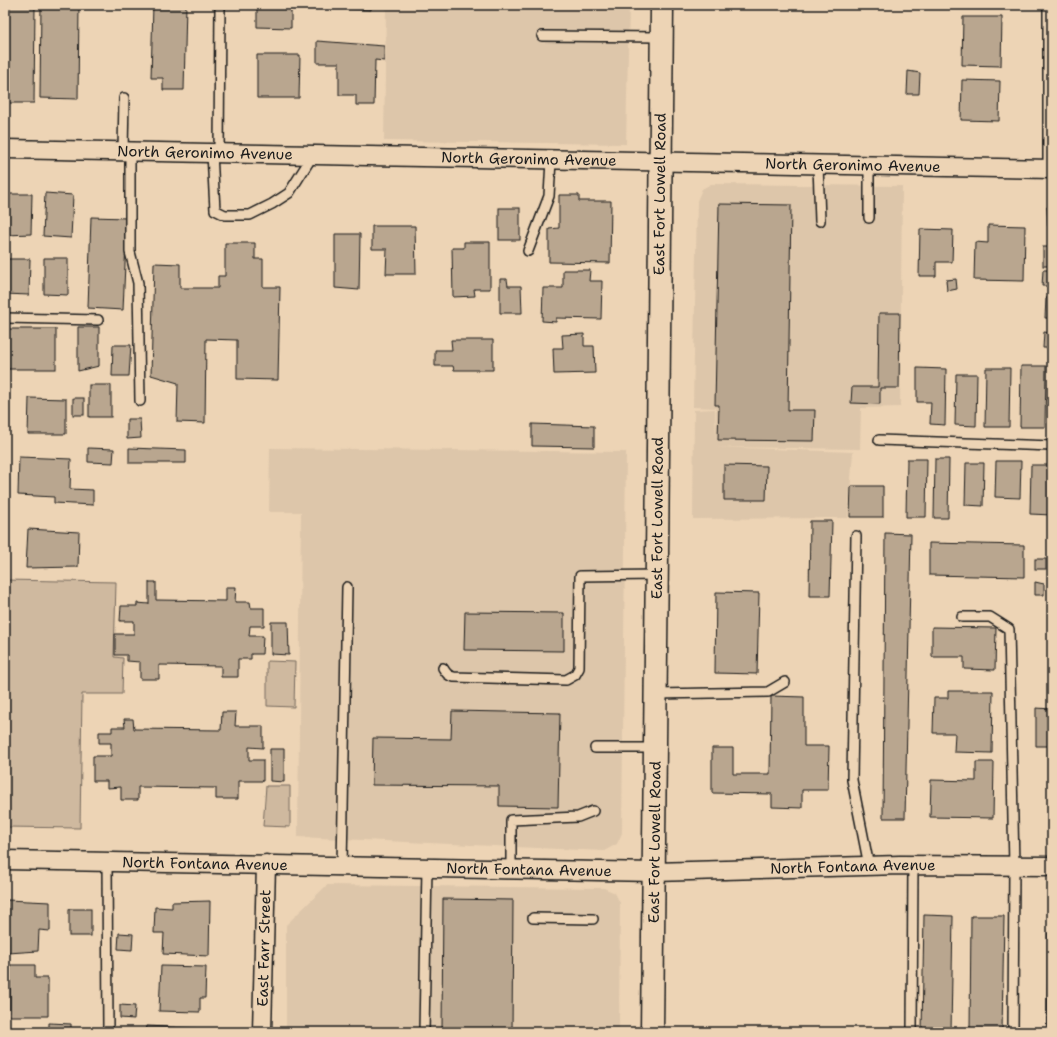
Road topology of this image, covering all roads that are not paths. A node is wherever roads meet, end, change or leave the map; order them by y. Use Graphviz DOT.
graph roads {
  1 [pos="220,5"];
  2 [pos="662,5"];
  3 [pos="1048,5"];
  4 [pos="542,36"];
  5 [pos="662,37"];
  6 [pos="124,98"];
  7 [pos="5,149"];
  8 [pos="126,151"];
  9 [pos="216,153"];
  10 [pos="313,155"];
  11 [pos="551,160"];
  12 [pos="659,162"];
  13 [pos="818,165"];
  14 [pos="869,166"];
  15 [pos="1050,169"];
  16 [pos="869,218"];
  17 [pos="820,222"];
  18 [pos="528,251"];
  19 [pos="5,318"];
  20 [pos="98,320"];
  21 [pos="140,401"];
  22 [pos="879,440"];
  23 [pos="1052,446"];
  24 [pos="856,536"];
  25 [pos="657,575"];
  26 [pos="347,587"];
  27 [pos="962,618"];
  28 [pos="443,668"];
  29 [pos="784,682"];
  30 [pos="656,694"];
  31 [pos="595,748"];
  32 [pos="656,748"];
  33 [pos="593,811"];
  34 [pos="5,860"];
  35 [pos="107,862"];
  36 [pos="266,864"];
  37 [pos="913,865"];
  38 [pos="342,866"];
  39 [pos="869,866"];
  40 [pos="1014,866"];
  41 [pos="1052,866"];
  42 [pos="428,867"];
  43 [pos="511,869"];
  44 [pos="655,872"];
  45 [pos="533,918"];
  46 [pos="593,919"];
  47 [pos="108,1032"];
  48 [pos="262,1032"];
  49 [pos="424,1032"];
  50 [pos="652,1032"];
  51 [pos="912,1032"];
  52 [pos="1013,1032"];
  1 -- 9 [label="lane"];
  2 -- 5 [label="main road, East Fort Lowell Road"];
  3 -- 15 [label="lane"];
  4 -- 5 [label="lane"];
  5 -- 12 [label="main road, East Fort Lowell Road"];
  6 -- 8 [label="lane"];
  7 -- 8 [label="street, North Geronimo Avenue"];
  8 -- 9 [label="street, North Geronimo Avenue"];
  8 -- 21 [label="lane"];
  9 -- 10 [label="street, North Geronimo Avenue"];
  9 -- 10 [label="lane"];
  10 -- 11 [label="street, North Geronimo Avenue"];
  11 -- 12 [label="street, North Geronimo Avenue"];
  11 -- 18 [label="lane"];
  12 -- 13 [label="street, North Geronimo Avenue"];
  12 -- 25 [label="main road, East Fort Lowell Road"];
  13 -- 14 [label="street, North Geronimo Avenue"];
  13 -- 17 [label="lane"];
  14 -- 15 [label="street, North Geronimo Avenue"];
  14 -- 16 [label="lane"];
  19 -- 20 [label="lane"];
  22 -- 23 [label="lane"];
  24 -- 39 [label="lane"];
  25 -- 28 [label="lane"];
  25 -- 30 [label="main road, East Fort Lowell Road"];
  26 -- 38 [label="lane"];
  27 -- 40 [label="lane"];
  29 -- 30 [label="lane"];
  30 -- 32 [label="main road, East Fort Lowell Road"];
  31 -- 32 [label="lane"];
  32 -- 44 [label="main road, East Fort Lowell Road"];
  33 -- 43 [label="lane"];
  34 -- 35 [label="street, North Fontana Avenue"];
  35 -- 36 [label="street, North Fontana Avenue"];
  35 -- 47 [label="lane"];
  36 -- 38 [label="street, North Fontana Avenue"];
  36 -- 48 [label="street, East Farr Street"];
  37 -- 39 [label="street, North Fontana Avenue"];
  37 -- 40 [label="street, North Fontana Avenue"];
  37 -- 51 [label="lane"];
  38 -- 42 [label="street, North Fontana Avenue"];
  39 -- 44 [label="street, North Fontana Avenue"];
  40 -- 41 [label="street, North Fontana Avenue"];
  40 -- 52 [label="lane"];
  42 -- 43 [label="street, North Fontana Avenue"];
  42 -- 49 [label="lane"];
  43 -- 44 [label="street, North Fontana Avenue"];
  44 -- 50 [label="main road, East Fort Lowell Road"];
  45 -- 46 [label="lane"];
}
